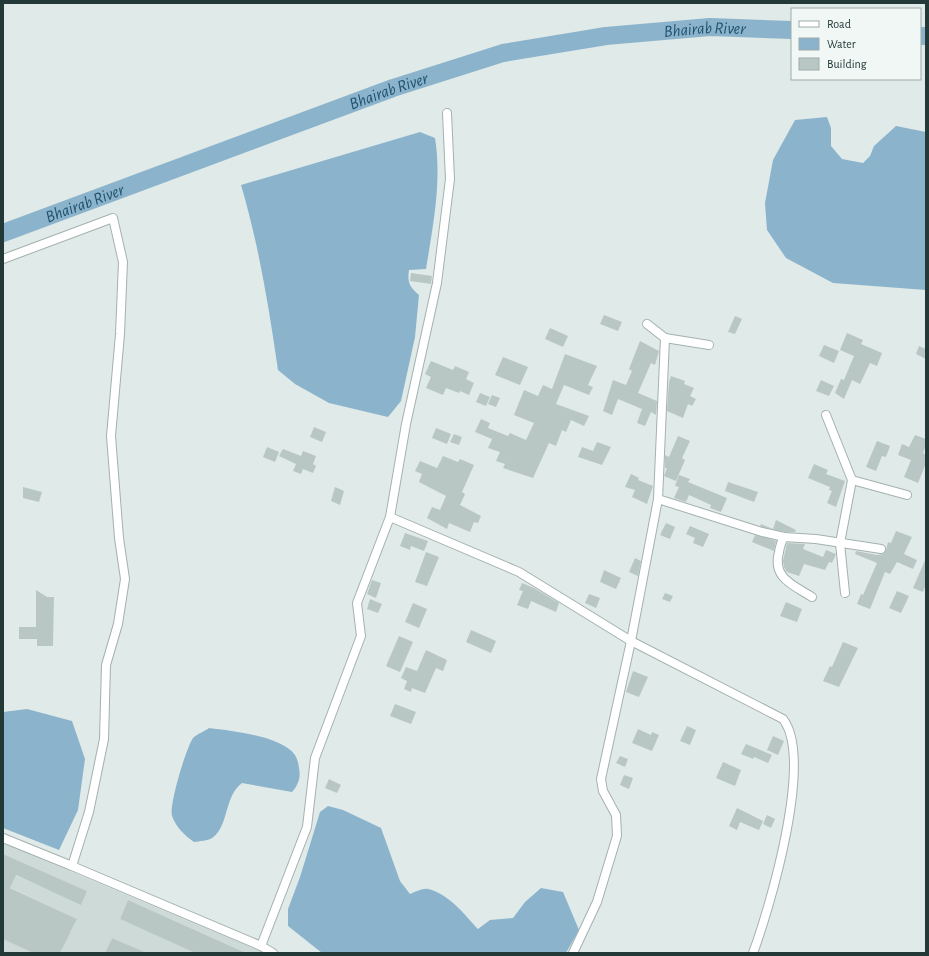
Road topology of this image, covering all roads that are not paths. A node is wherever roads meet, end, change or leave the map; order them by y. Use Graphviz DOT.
graph roads {
  1 [pos="446,114"];
  2 [pos="3,259"];
  3 [pos="647,324"];
  4 [pos="665,338"];
  5 [pos="709,345"];
  6 [pos="826,415"];
  7 [pos="852,480"];
  8 [pos="907,495"];
  9 [pos="658,499"];
  10 [pos="390,517"];
  11 [pos="784,537"];
  12 [pos="840,543"];
  13 [pos="881,549"];
  14 [pos="845,593"];
  15 [pos="812,597"];
  16 [pos="631,640"];
  17 [pos="3,838"];
  18 [pos="72,866"];
  19 [pos="261,946"];
  20 [pos="273,953"];
  21 [pos="574,953"];
  22 [pos="753,953"];
  1 -- 10 [label="street"];
  2 -- 18 [label="street"];
  3 -- 4 [label="street"];
  4 -- 5 [label="street"];
  4 -- 9 [label="street"];
  6 -- 7 [label="street"];
  7 -- 8 [label="street"];
  7 -- 12 [label="street"];
  9 -- 11 [label="street"];
  9 -- 16 [label="street"];
  10 -- 16 [label="street"];
  10 -- 19 [label="street"];
  11 -- 12 [label="street"];
  11 -- 15 [label="street"];
  12 -- 13 [label="street"];
  12 -- 14 [label="street"];
  16 -- 21 [label="street"];
  16 -- 22 [label="street"];
  17 -- 18 [label="street"];
  18 -- 19 [label="street"];
  19 -- 20 [label="street"];
}
